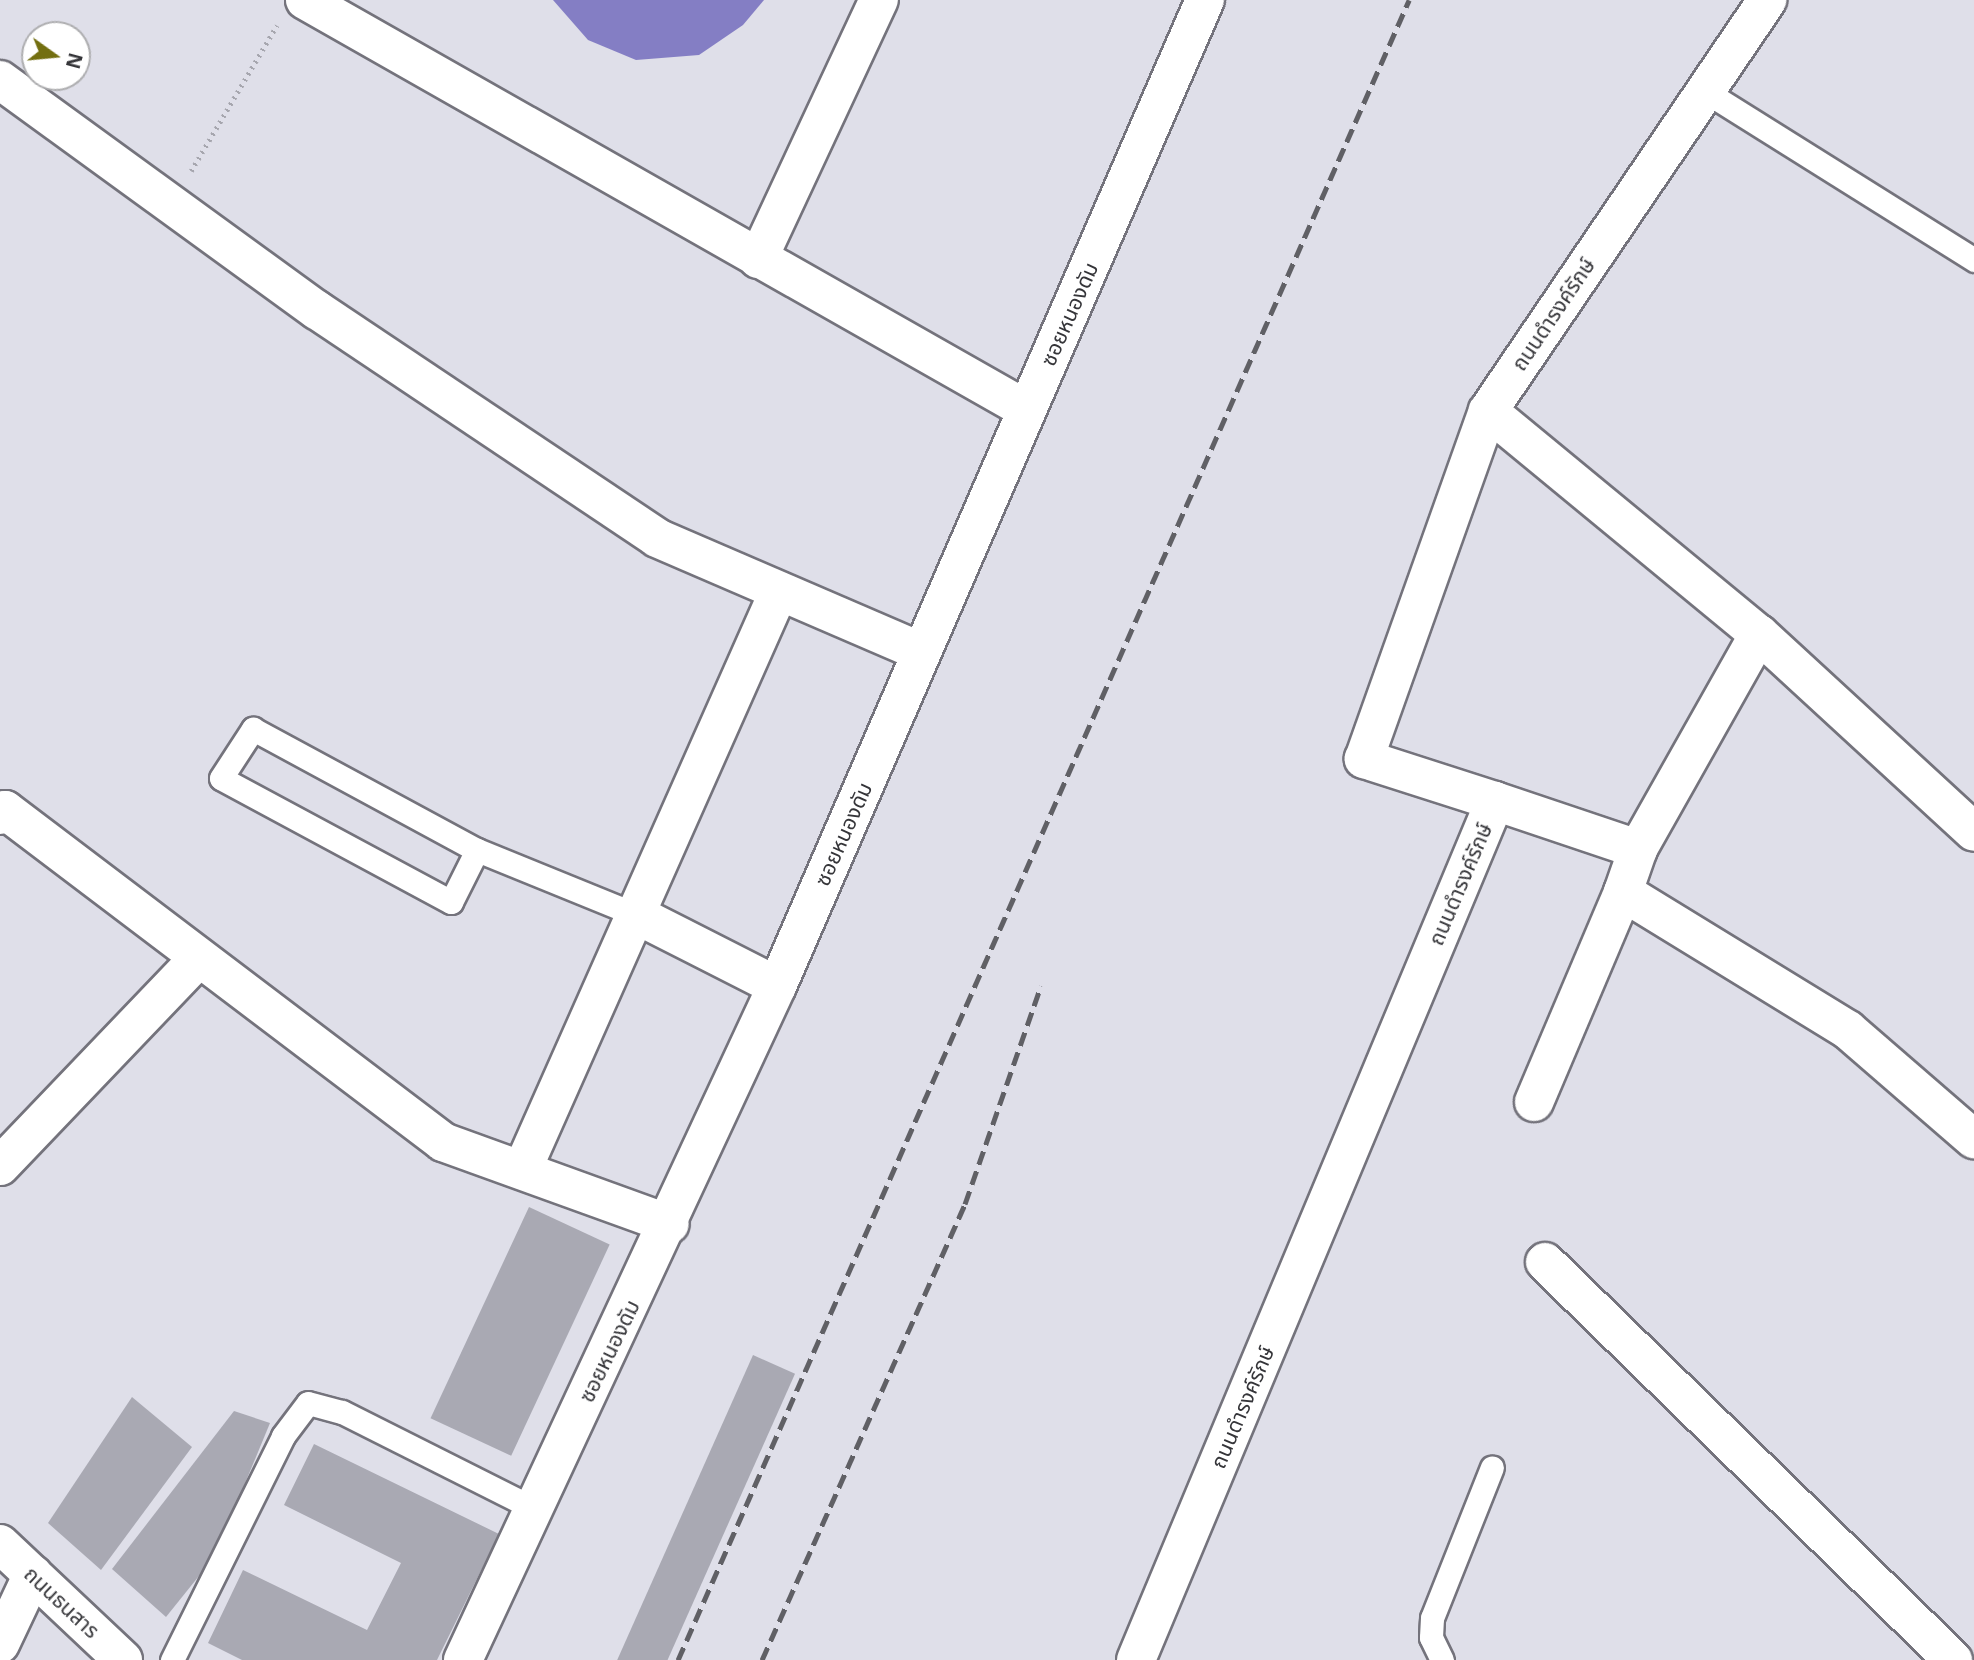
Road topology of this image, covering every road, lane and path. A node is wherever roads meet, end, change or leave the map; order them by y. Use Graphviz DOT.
graph roads {
  1 [pos="879,0"];
  2 [pos="1205,0"];
  3 [pos="1767,0"];
  4 [pos="295,6"];
  5 [pos="363,15"];
  6 [pos="0,80"];
  7 [pos="1705,91"];
  8 [pos="172,204"];
  9 [pos="758,259"];
  10 [pos="1974,260"];
  11 [pos="1027,410"];
  12 [pos="1488,411"];
  13 [pos="779,591"];
  14 [pos="1759,634"];
  15 [pos="922,652"];
  16 [pos="1495,801"];
  17 [pos="0,815"];
  18 [pos="1974,832"];
  19 [pos="1638,849"];
  20 [pos="477,850"];
  21 [pos="1623,892"];
  22 [pos="635,914"];
  23 [pos="199,958"];
  24 [pos="777,986"];
  25 [pos="1534,1102"];
  26 [pos="1974,1139"];
  27 [pos="0,1166"];
  28 [pos="523,1168"];
  29 [pos="670,1224"];
  30 [pos="1545,1262"];
  31 [pos="1492,1467"];
  32 [pos="534,1508"];
  33 [pos="0,1544"];
  34 [pos="33,1574"];
  35 [pos="0,1644"];
  36 [pos="123,1660"];
  37 [pos="172,1660"];
  38 [pos="463,1660"];
  39 [pos="1136,1660"];
  40 [pos="1442,1660"];
  41 [pos="1953,1660"];
  1 -- 9 [label="street"];
  2 -- 11 [label="street, ซอยหนองดัม"];
  3 -- 7 [label="street, ถนนดำรงค์รักษ์"];
  4 -- 5 [label="street"];
  4 -- 8 [label="path"];
  5 -- 9 [label="street"];
  6 -- 8 [label="street"];
  7 -- 10 [label="lane"];
  7 -- 12 [label="street, ถนนดำรงค์รักษ์"];
  8 -- 13 [label="street"];
  9 -- 11 [label="street"];
  11 -- 15 [label="street, ซอยหนองดัม"];
  12 -- 14 [label="street"];
  12 -- 16 [label="street, ถนนดำรงค์รักษ์"];
  13 -- 15 [label="street"];
  13 -- 22 [label="street"];
  14 -- 18 [label="street"];
  14 -- 19 [label="street"];
  15 -- 24 [label="street, ซอยหนองดัม"];
  16 -- 19 [label="street"];
  16 -- 39 [label="street, ถนนดำรงค์รักษ์"];
  17 -- 23 [label="street"];
  19 -- 21 [label="street"];
  20 -- 20 [label="lane"];
  20 -- 22 [label="lane"];
  21 -- 25 [label="street"];
  21 -- 26 [label="street"];
  22 -- 24 [label="street"];
  22 -- 28 [label="street"];
  23 -- 27 [label="street"];
  23 -- 28 [label="street"];
  24 -- 29 [label="street, ซอยหนองดัม"];
  28 -- 29 [label="street"];
  29 -- 32 [label="street, ซอยหนองดัม"];
  30 -- 41 [label="street"];
  31 -- 40 [label="lane"];
  32 -- 37 [label="lane"];
  32 -- 38 [label="street, ซอยหนองดัม"];
  33 -- 34 [label="street, ถนนธนสาร"];
  34 -- 35 [label="street"];
  34 -- 36 [label="street, ถนนธนสาร"];
}
